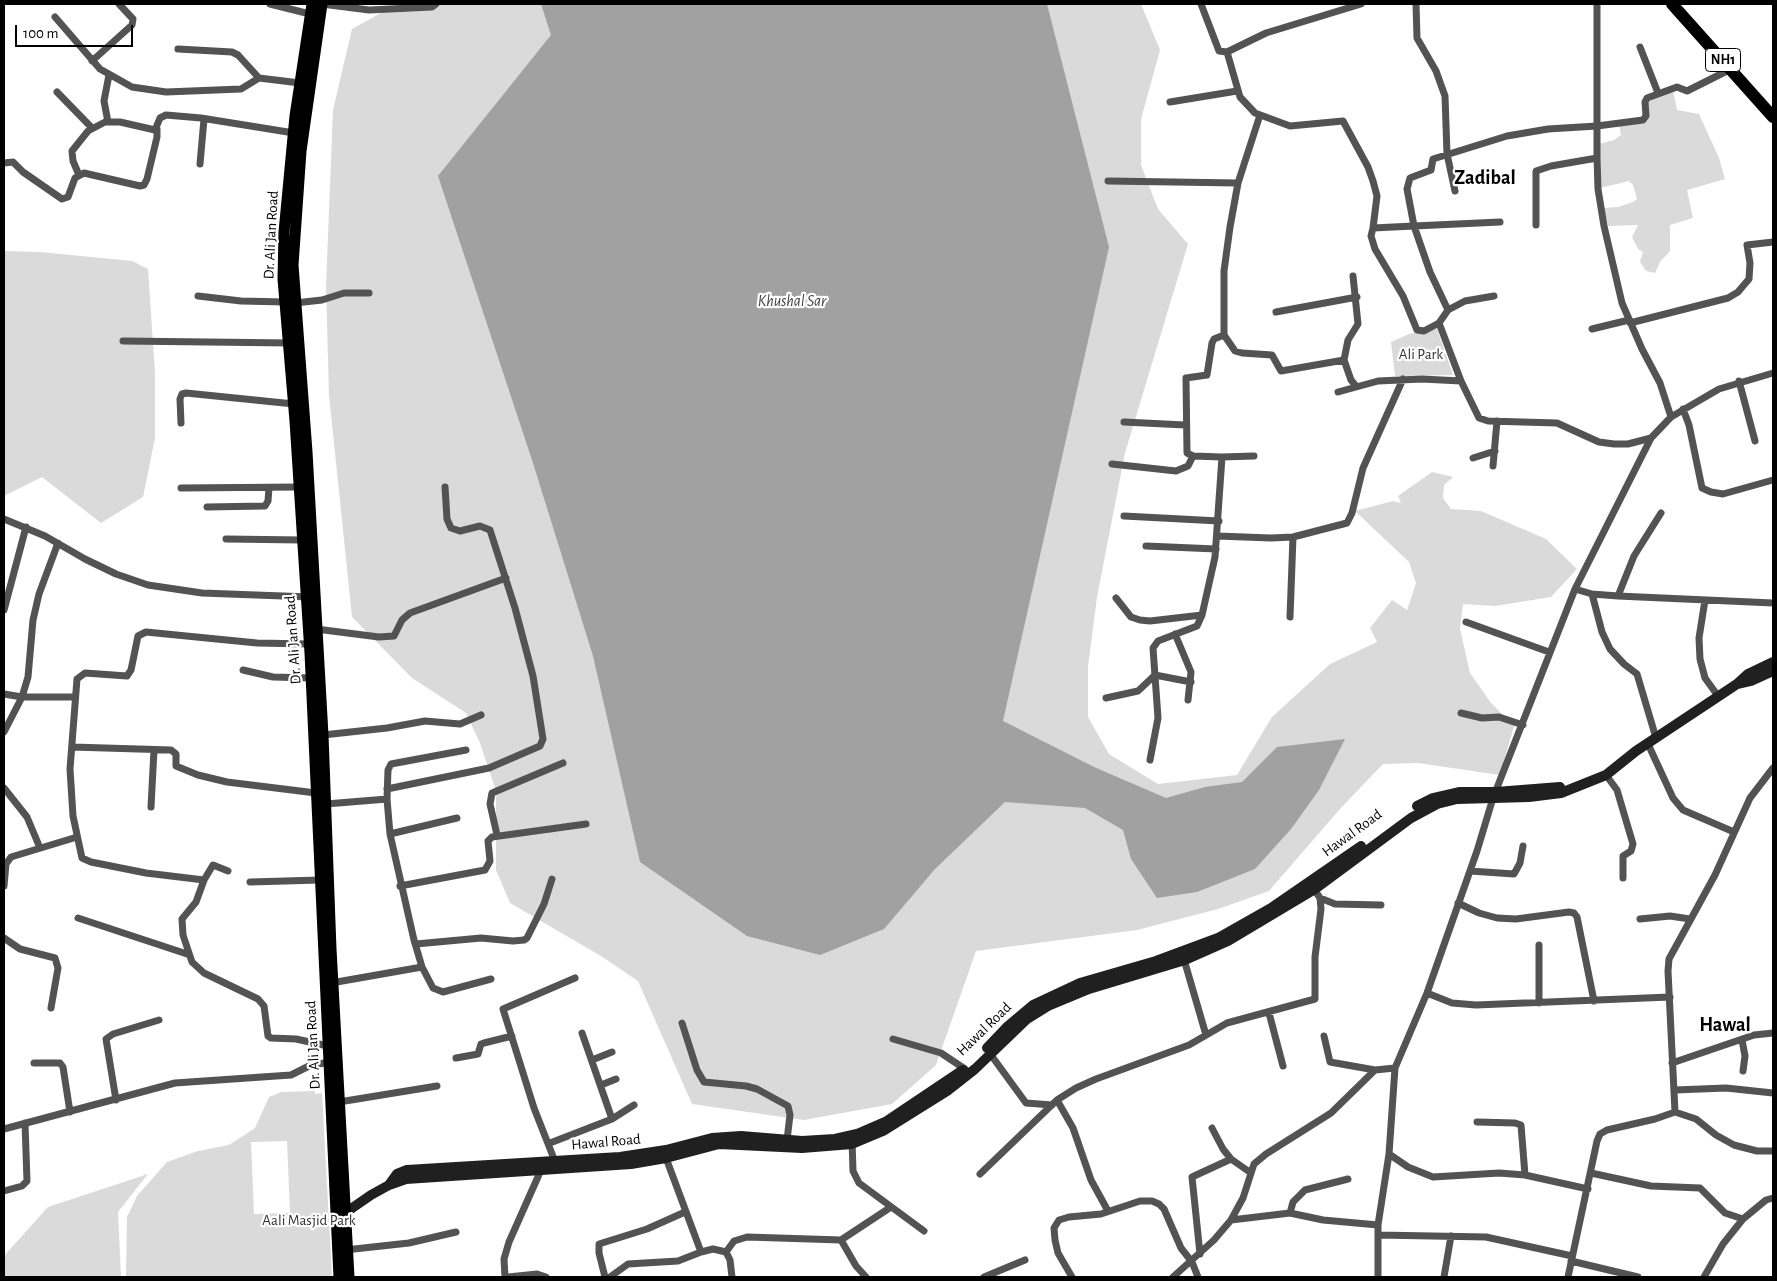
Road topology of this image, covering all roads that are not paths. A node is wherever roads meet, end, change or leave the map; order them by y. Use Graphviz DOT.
graph roads {
  1 [pos="120,4"];
  2 [pos="270,4"];
  3 [pos="322,4"];
  4 [pos="436,4"];
  5 [pos="1201,4"];
  6 [pos="1361,4"];
  7 [pos="1416,4"];
  8 [pos="1597,4"];
  9 [pos="1672,4"];
  10 [pos="311,9"];
  11 [pos="55,17"];
  12 [pos="1640,47"];
  13 [pos="178,49"];
  14 [pos="1227,52"];
  15 [pos="92,61"];
  16 [pos="1731,69"];
  17 [pos="109,75"];
  18 [pos="259,78"];
  19 [pos="300,83"];
  20 [pos="1237,91"];
  21 [pos="57,92"];
  22 [pos="1658,93"];
  23 [pos="1170,102"];
  24 [pos="1260,115"];
  25 [pos="1773,117"];
  26 [pos="204,119"];
  27 [pos="108,122"];
  28 [pos="1596,126"];
  29 [pos="92,128"];
  30 [pos="157,129"];
  31 [pos="294,133"];
  32 [pos="296,151"];
  33 [pos="1447,154"];
  34 [pos="1597,158"];
  35 [pos="4,163"];
  36 [pos="200,164"];
  37 [pos="79,175"];
  38 [pos="1108,181"];
  39 [pos="1238,183"];
  40 [pos="1455,191"];
  41 [pos="1500,222"];
  42 [pos="1536,225"];
  43 [pos="1414,226"];
  44 [pos="1373,228"];
  45 [pos="1773,242"];
  46 [pos="1353,276"];
  47 [pos="369,293"];
  48 [pos="198,296"];
  49 [pos="1494,296"];
  50 [pos="1357,297"];
  51 [pos="290,302"];
  52 [pos="1448,310"];
  53 [pos="1276,312"];
  54 [pos="1630,321"];
  55 [pos="1439,323"];
  56 [pos="1592,329"];
  57 [pos="1224,335"];
  58 [pos="123,341"];
  59 [pos="294,343"];
  60 [pos="1344,360"];
  61 [pos="1773,373"];
  62 [pos="1403,379"];
  63 [pos="1461,381"];
  64 [pos="1739,382"];
  65 [pos="1356,386"];
  66 [pos="1338,392"];
  67 [pos="294,404"];
  68 [pos="1683,409"];
  69 [pos="1671,418"];
  70 [pos="300,420"];
  71 [pos="1497,421"];
  72 [pos="1124,422"];
  73 [pos="180,423"];
  74 [pos="1185,424"];
  75 [pos="1651,438"];
  76 [pos="1755,442"];
  77 [pos="1495,451"];
  78 [pos="1193,456"];
  79 [pos="1254,456"];
  80 [pos="1222,457"];
  81 [pos="1473,458"];
  82 [pos="1112,464"];
  83 [pos="1494,466"];
  84 [pos="1773,480"];
  85 [pos="299,487"];
  86 [pos="445,487"];
  87 [pos="181,488"];
  88 [pos="269,488"];
  89 [pos="207,507"];
  90 [pos="1661,513"];
  91 [pos="1124,516"];
  92 [pos="4,519"];
  93 [pos="1219,521"];
  94 [pos="26,527"];
  95 [pos="1217,536"];
  96 [pos="1293,537"];
  97 [pos="226,538"];
  98 [pos="302,540"];
  99 [pos="58,543"];
  100 [pos="1146,546"];
  101 [pos="1216,549"];
  102 [pos="506,578"];
  103 [pos="1574,589"];
  104 [pos="1592,594"];
  105 [pos="1618,596"];
  106 [pos="310,597"];
  107 [pos="1116,598"];
  108 [pos="1705,600"];
  109 [pos="1773,603"];
  110 [pos="4,610"];
  111 [pos="1202,615"];
  112 [pos="1290,618"];
  113 [pos="1466,622"];
  114 [pos="316,629"];
  115 [pos="1175,634"];
  116 [pos="312,650"];
  117 [pos="1549,652"];
  118 [pos="1773,662"];
  119 [pos="243,670"];
  120 [pos="1773,672"];
  121 [pos="1154,675"];
  122 [pos="311,678"];
  123 [pos="1191,682"];
  124 [pos="1737,684"];
  125 [pos="4,694"];
  126 [pos="1718,696"];
  127 [pos="22,697"];
  128 [pos="75,697"];
  129 [pos="1106,698"];
  130 [pos="1188,700"];
  131 [pos="1462,713"];
  132 [pos="481,715"];
  133 [pos="1523,725"];
  134 [pos="4,732"];
  135 [pos="323,735"];
  136 [pos="1652,741"];
  137 [pos="72,747"];
  138 [pos="154,750"];
  139 [pos="466,750"];
  140 [pos="1150,760"];
  141 [pos="563,763"];
  142 [pos="1773,768"];
  143 [pos="1606,776"];
  144 [pos="387,789"];
  145 [pos="5,792"];
  146 [pos="316,793"];
  147 [pos="1494,795"];
  148 [pos="387,799"];
  149 [pos="326,804"];
  150 [pos="151,807"];
  151 [pos="457,818"];
  152 [pos="586,824"];
  153 [pos="1734,832"];
  154 [pos="390,834"];
  155 [pos="497,835"];
  156 [pos="77,837"];
  157 [pos="1522,846"];
  158 [pos="40,848"];
  159 [pos="228,871"];
  160 [pos="1470,871"];
  161 [pos="1623,878"];
  162 [pos="204,880"];
  163 [pos="320,880"];
  164 [pos="552,880"];
  165 [pos="250,882"];
  166 [pos="4,886"];
  167 [pos="400,886"];
  168 [pos="1315,890"];
  169 [pos="1458,903"];
  170 [pos="1381,905"];
  171 [pos="78,918"];
  172 [pos="1640,919"];
  173 [pos="1690,919"];
  174 [pos="4,938"];
  175 [pos="416,944"];
  176 [pos="1539,945"];
  177 [pos="188,954"];
  178 [pos="1183,956"];
  179 [pos="422,967"];
  180 [pos="575,978"];
  181 [pos="491,979"];
  182 [pos="328,983"];
  183 [pos="1427,993"];
  184 [pos="1670,997"];
  185 [pos="1594,1001"];
  186 [pos="1539,1003"];
  187 [pos="51,1008"];
  188 [pos="1269,1013"];
  189 [pos="159,1020"];
  190 [pos="682,1023"];
  191 [pos="1773,1032"];
  192 [pos="582,1033"];
  193 [pos="1206,1035"];
  194 [pos="512,1036"];
  195 [pos="1324,1036"];
  196 [pos="893,1039"];
  197 [pos="1742,1040"];
  198 [pos="328,1046"];
  199 [pos="612,1052"];
  200 [pos="986,1056"];
  201 [pos="456,1058"];
  202 [pos="592,1060"];
  203 [pos="34,1062"];
  204 [pos="329,1062"];
  205 [pos="1672,1063"];
  206 [pos="1283,1066"];
  207 [pos="965,1068"];
  208 [pos="1395,1068"];
  209 [pos="1375,1070"];
  210 [pos="1743,1071"];
  211 [pos="616,1080"];
  212 [pos="437,1086"];
  213 [pos="600,1086"];
  214 [pos="1675,1090"];
  215 [pos="1773,1093"];
  216 [pos="116,1100"];
  217 [pos="340,1102"];
  218 [pos="1055,1103"];
  219 [pos="634,1105"];
  220 [pos="70,1112"];
  221 [pos="1675,1112"];
  222 [pos="612,1119"];
  223 [pos="1477,1122"];
  224 [pos="25,1123"];
  225 [pos="4,1128"];
  226 [pos="1212,1128"];
  227 [pos="852,1139"];
  228 [pos="787,1140"];
  229 [pos="550,1143"];
  230 [pos="337,1151"];
  231 [pos="1773,1151"];
  232 [pos="1389,1154"];
  233 [pos="666,1158"];
  234 [pos="1232,1158"];
  235 [pos="556,1165"];
  236 [pos="541,1170"];
  237 [pos="1251,1173"];
  238 [pos="1591,1173"];
  239 [pos="980,1174"];
  240 [pos="1525,1175"];
  241 [pos="1348,1179"];
  242 [pos="388,1185"];
  243 [pos="1588,1189"];
  244 [pos="4,1190"];
  245 [pos="1773,1198"];
  246 [pos="891,1207"];
  247 [pos="1108,1211"];
  248 [pos="685,1212"];
  249 [pos="1290,1213"];
  250 [pos="340,1217"];
  251 [pos="1743,1219"];
  252 [pos="1232,1220"];
  253 [pos="1378,1225"];
  254 [pos="924,1231"];
  255 [pos="456,1232"];
  256 [pos="1378,1235"];
  257 [pos="1451,1236"];
  258 [pos="841,1240"];
  259 [pos="342,1250"];
  260 [pos="701,1252"];
  261 [pos="726,1252"];
  262 [pos="1200,1254"];
  263 [pos="1571,1258"];
  264 [pos="1026,1260"];
  265 [pos="1192,1262"];
  266 [pos="339,1277"];
  267 [pos="349,1277"];
  268 [pos="506,1277"];
  269 [pos="546,1277"];
  270 [pos="605,1277"];
  271 [pos="610,1277"];
  272 [pos="732,1277"];
  273 [pos="866,1277"];
  274 [pos="984,1277"];
  275 [pos="1072,1277"];
  276 [pos="1173,1277"];
  277 [pos="1198,1277"];
  278 [pos="1378,1277"];
  279 [pos="1444,1277"];
  280 [pos="1568,1277"];
  281 [pos="1638,1277"];
  282 [pos="1704,1277"];
  1 -- 15 [label="street"];
  2 -- 10 [label="street"];
  3 -- 4 [label="street"];
  3 -- 32 [label="main road, Dr. Ali Jan Road"];
  5 -- 14 [label="street"];
  6 -- 14 [label="street"];
  7 -- 33 [label="street"];
  8 -- 28 [label="street"];
  9 -- 16 [label="highway, NH1"];
  10 -- 19 [label="main road, Dr. Ali Jan Road"];
  11 -- 15 [label="street"];
  12 -- 22 [label="street"];
  13 -- 18 [label="street"];
  14 -- 20 [label="street"];
  15 -- 17 [label="street"];
  16 -- 22 [label="street"];
  16 -- 25 [label="highway, NH1"];
  17 -- 18 [label="street"];
  17 -- 27 [label="street"];
  18 -- 19 [label="street"];
  19 -- 31 [label="main road, Dr. Ali Jan Road"];
  20 -- 23 [label="street"];
  20 -- 24 [label="street"];
  21 -- 29 [label="street"];
  22 -- 28 [label="street"];
  24 -- 39 [label="street"];
  24 -- 44 [label="street"];
  26 -- 30 [label="street"];
  26 -- 31 [label="street"];
  26 -- 36 [label="street"];
  27 -- 29 [label="street"];
  27 -- 30 [label="street"];
  28 -- 33 [label="street"];
  28 -- 34 [label="street"];
  29 -- 37 [label="street"];
  30 -- 37 [label="street"];
  31 -- 32 [label="main road, Dr. Ali Jan Road"];
  32 -- 51 [label="main road, Dr. Ali Jan Road"];
  33 -- 40 [label="street"];
  33 -- 43 [label="street"];
  34 -- 42 [label="street"];
  34 -- 54 [label="street"];
  35 -- 37 [label="street"];
  38 -- 39 [label="street"];
  39 -- 57 [label="street"];
  41 -- 43 [label="street"];
  43 -- 44 [label="street"];
  43 -- 52 [label="street"];
  44 -- 55 [label="street"];
  45 -- 54 [label="street"];
  46 -- 50 [label="street"];
  47 -- 51 [label="street"];
  48 -- 51 [label="street"];
  49 -- 52 [label="street"];
  50 -- 53 [label="street"];
  50 -- 60 [label="street"];
  51 -- 59 [label="main road, Dr. Ali Jan Road"];
  52 -- 55 [label="street"];
  54 -- 56 [label="street"];
  54 -- 69 [label="street"];
  55 -- 63 [label="street"];
  57 -- 60 [label="street"];
  57 -- 74 [label="street"];
  58 -- 59 [label="street"];
  59 -- 67 [label="main road, Dr. Ali Jan Road"];
  59 -- 70 [label="main road, Dr. Ali Jan Road"];
  60 -- 65 [label="street"];
  61 -- 64 [label="street"];
  62 -- 63 [label="street"];
  62 -- 65 [label="street"];
  62 -- 96 [label="street"];
  63 -- 71 [label="street"];
  64 -- 68 [label="street"];
  64 -- 76 [label="street"];
  65 -- 66 [label="street"];
  67 -- 70 [label="main road, Dr. Ali Jan Road"];
  67 -- 73 [label="street"];
  68 -- 69 [label="street"];
  68 -- 84 [label="street"];
  69 -- 75 [label="street"];
  70 -- 85 [label="main road, Dr. Ali Jan Road"];
  70 -- 106 [label="main road, Dr. Ali Jan Road"];
  71 -- 75 [label="street"];
  71 -- 77 [label="street"];
  72 -- 74 [label="street"];
  74 -- 78 [label="street"];
  75 -- 103 [label="street"];
  77 -- 81 [label="street"];
  77 -- 83 [label="street"];
  78 -- 80 [label="street"];
  78 -- 82 [label="street"];
  79 -- 80 [label="street"];
  80 -- 93 [label="street"];
  85 -- 88 [label="street"];
  85 -- 98 [label="main road, Dr. Ali Jan Road"];
  86 -- 102 [label="street"];
  87 -- 88 [label="street"];
  88 -- 89 [label="street"];
  90 -- 105 [label="street"];
  91 -- 93 [label="street"];
  92 -- 94 [label="street"];
  93 -- 95 [label="street"];
  94 -- 99 [label="street"];
  94 -- 110 [label="street"];
  95 -- 96 [label="street"];
  95 -- 101 [label="street"];
  96 -- 112 [label="street"];
  97 -- 98 [label="street"];
  98 -- 106 [label="main road, Dr. Ali Jan Road"];
  99 -- 106 [label="street"];
  99 -- 127 [label="street"];
  100 -- 101 [label="street"];
  101 -- 111 [label="street"];
  102 -- 114 [label="street"];
  102 -- 144 [label="street"];
  103 -- 104 [label="street"];
  103 -- 117 [label="street"];
  104 -- 105 [label="street"];
  104 -- 136 [label="street"];
  105 -- 108 [label="street"];
  106 -- 114 [label="main road, Dr. Ali Jan Road"];
  106 -- 116 [label="main road, Dr. Ali Jan Road"];
  107 -- 111 [label="street"];
  108 -- 109 [label="street"];
  108 -- 126 [label="street"];
  111 -- 115 [label="street"];
  113 -- 117 [label="street"];
  114 -- 116 [label="main road, Dr. Ali Jan Road"];
  115 -- 121 [label="street"];
  115 -- 123 [label="street"];
  116 -- 122 [label="main road, Dr. Ali Jan Road"];
  116 -- 128 [label="street"];
  116 -- 135 [label="main road, Dr. Ali Jan Road"];
  117 -- 133 [label="street"];
  118 -- 124 [label="main road, Hawal Road"];
  119 -- 122 [label="street"];
  120 -- 124 [label="main road, Hawal Road"];
  121 -- 123 [label="street"];
  121 -- 129 [label="street"];
  121 -- 140 [label="street"];
  122 -- 146 [label="main road, Dr. Ali Jan Road"];
  123 -- 130 [label="street"];
  124 -- 126 [label="main road, Hawal Road"];
  125 -- 127 [label="street"];
  126 -- 136 [label="main road, Hawal Road"];
  127 -- 128 [label="street"];
  127 -- 134 [label="street"];
  128 -- 137 [label="street"];
  131 -- 133 [label="street"];
  132 -- 135 [label="street"];
  133 -- 147 [label="street"];
  135 -- 149 [label="main road, Dr. Ali Jan Road"];
  136 -- 143 [label="main road, Hawal Road"];
  136 -- 153 [label="street"];
  137 -- 138 [label="street"];
  137 -- 156 [label="street"];
  138 -- 146 [label="street"];
  138 -- 150 [label="street"];
  139 -- 144 [label="street"];
  141 -- 155 [label="street"];
  142 -- 153 [label="street"];
  143 -- 147 [label="main road, Hawal Road"];
  143 -- 161 [label="street"];
  144 -- 148 [label="street"];
  145 -- 158 [label="street"];
  146 -- 163 [label="main road, Dr. Ali Jan Road"];
  147 -- 160 [label="street"];
  147 -- 168 [label="main road, Hawal Road"];
  148 -- 149 [label="street"];
  148 -- 154 [label="street"];
  149 -- 182 [label="main road, Dr. Ali Jan Road"];
  151 -- 154 [label="street"];
  152 -- 155 [label="street"];
  153 -- 173 [label="street"];
  154 -- 167 [label="street"];
  155 -- 167 [label="street"];
  156 -- 158 [label="street"];
  156 -- 162 [label="street"];
  157 -- 160 [label="street"];
  158 -- 166 [label="street"];
  159 -- 162 [label="street"];
  160 -- 169 [label="street"];
  162 -- 177 [label="street"];
  163 -- 165 [label="street"];
  163 -- 182 [label="main road, Dr. Ali Jan Road"];
  164 -- 175 [label="street"];
  167 -- 175 [label="street"];
  168 -- 170 [label="street"];
  168 -- 178 [label="main road, Hawal Road"];
  168 -- 188 [label="street"];
  169 -- 183 [label="street"];
  169 -- 185 [label="street"];
  171 -- 177 [label="street"];
  172 -- 173 [label="street"];
  173 -- 184 [label="street"];
  174 -- 187 [label="street"];
  175 -- 179 [label="street"];
  176 -- 186 [label="street"];
  177 -- 198 [label="street"];
  178 -- 193 [label="street"];
  178 -- 200 [label="main road, Hawal Road"];
  179 -- 181 [label="street"];
  179 -- 182 [label="street"];
  180 -- 194 [label="street"];
  182 -- 198 [label="main road, Dr. Ali Jan Road"];
  182 -- 217 [label="main road, Dr. Ali Jan Road"];
  183 -- 186 [label="street"];
  183 -- 208 [label="street"];
  184 -- 185 [label="street"];
  184 -- 205 [label="street"];
  185 -- 186 [label="street"];
  188 -- 193 [label="street"];
  188 -- 206 [label="street"];
  189 -- 216 [label="street"];
  190 -- 228 [label="street"];
  191 -- 197 [label="street"];
  192 -- 202 [label="street"];
  193 -- 218 [label="street"];
  194 -- 201 [label="street"];
  194 -- 229 [label="street"];
  195 -- 209 [label="street"];
  196 -- 207 [label="street"];
  197 -- 205 [label="street"];
  197 -- 210 [label="street"];
  198 -- 204 [label="main road, Dr. Ali Jan Road"];
  199 -- 202 [label="street"];
  200 -- 207 [label="main road, Hawal Road"];
  200 -- 218 [label="street"];
  200 -- 227 [label="main road, Hawal Road"];
  202 -- 213 [label="street"];
  203 -- 220 [label="street"];
  204 -- 216 [label="street"];
  204 -- 230 [label="main road, Dr. Ali Jan Road"];
  205 -- 214 [label="street"];
  207 -- 227 [label="main road, Hawal Road"];
  208 -- 209 [label="street"];
  208 -- 232 [label="street"];
  209 -- 237 [label="street"];
  211 -- 213 [label="street"];
  212 -- 217 [label="street"];
  213 -- 222 [label="street"];
  214 -- 215 [label="street"];
  214 -- 221 [label="street"];
  216 -- 220 [label="street"];
  217 -- 230 [label="main road, Dr. Ali Jan Road"];
  218 -- 239 [label="street"];
  218 -- 247 [label="street"];
  219 -- 222 [label="street"];
  220 -- 224 [label="street"];
  221 -- 231 [label="street"];
  221 -- 238 [label="street"];
  222 -- 229 [label="street"];
  223 -- 240 [label="street"];
  224 -- 225 [label="street"];
  224 -- 244 [label="street"];
  226 -- 234 [label="street"];
  227 -- 228 [label="main road, Hawal Road"];
  227 -- 233 [label="main road, Hawal Road"];
  227 -- 246 [label="street"];
  228 -- 235 [label="main road, Hawal Road"];
  229 -- 235 [label="street"];
  230 -- 250 [label="main road, Dr. Ali Jan Road"];
  232 -- 240 [label="street"];
  232 -- 253 [label="street"];
  233 -- 235 [label="main road, Hawal Road"];
  233 -- 248 [label="street"];
  234 -- 237 [label="street"];
  234 -- 262 [label="street"];
  235 -- 236 [label="main road, Hawal Road"];
  235 -- 242 [label="main road, Hawal Road"];
  236 -- 242 [label="main road, Hawal Road"];
  236 -- 268 [label="street"];
  237 -- 252 [label="street"];
  238 -- 243 [label="street"];
  238 -- 251 [label="street"];
  240 -- 243 [label="street"];
  241 -- 249 [label="street"];
  242 -- 250 [label="main road, Hawal Road"];
  243 -- 263 [label="street"];
  245 -- 251 [label="street"];
  246 -- 254 [label="street"];
  246 -- 258 [label="street"];
  247 -- 265 [label="street"];
  247 -- 275 [label="street"];
  248 -- 260 [label="street"];
  248 -- 270 [label="street"];
  249 -- 252 [label="street"];
  249 -- 253 [label="street"];
  250 -- 259 [label="main road, Dr. Ali Jan Road"];
  251 -- 282 [label="street"];
  252 -- 262 [label="street"];
  253 -- 256 [label="street"];
  255 -- 259 [label="street"];
  256 -- 257 [label="street"];
  256 -- 278 [label="street"];
  257 -- 263 [label="street"];
  257 -- 279 [label="street"];
  258 -- 261 [label="street"];
  258 -- 273 [label="street"];
  259 -- 266 [label="main road, Dr. Ali Jan Road"];
  259 -- 267 [label="main road, Dr. Ali Jan Road"];
  260 -- 261 [label="street"];
  260 -- 271 [label="street"];
  261 -- 272 [label="street"];
  262 -- 265 [label="street"];
  263 -- 280 [label="street"];
  263 -- 281 [label="street"];
  264 -- 274 [label="street"];
  265 -- 276 [label="street"];
  265 -- 277 [label="street"];
  268 -- 269 [label="street"];
}
